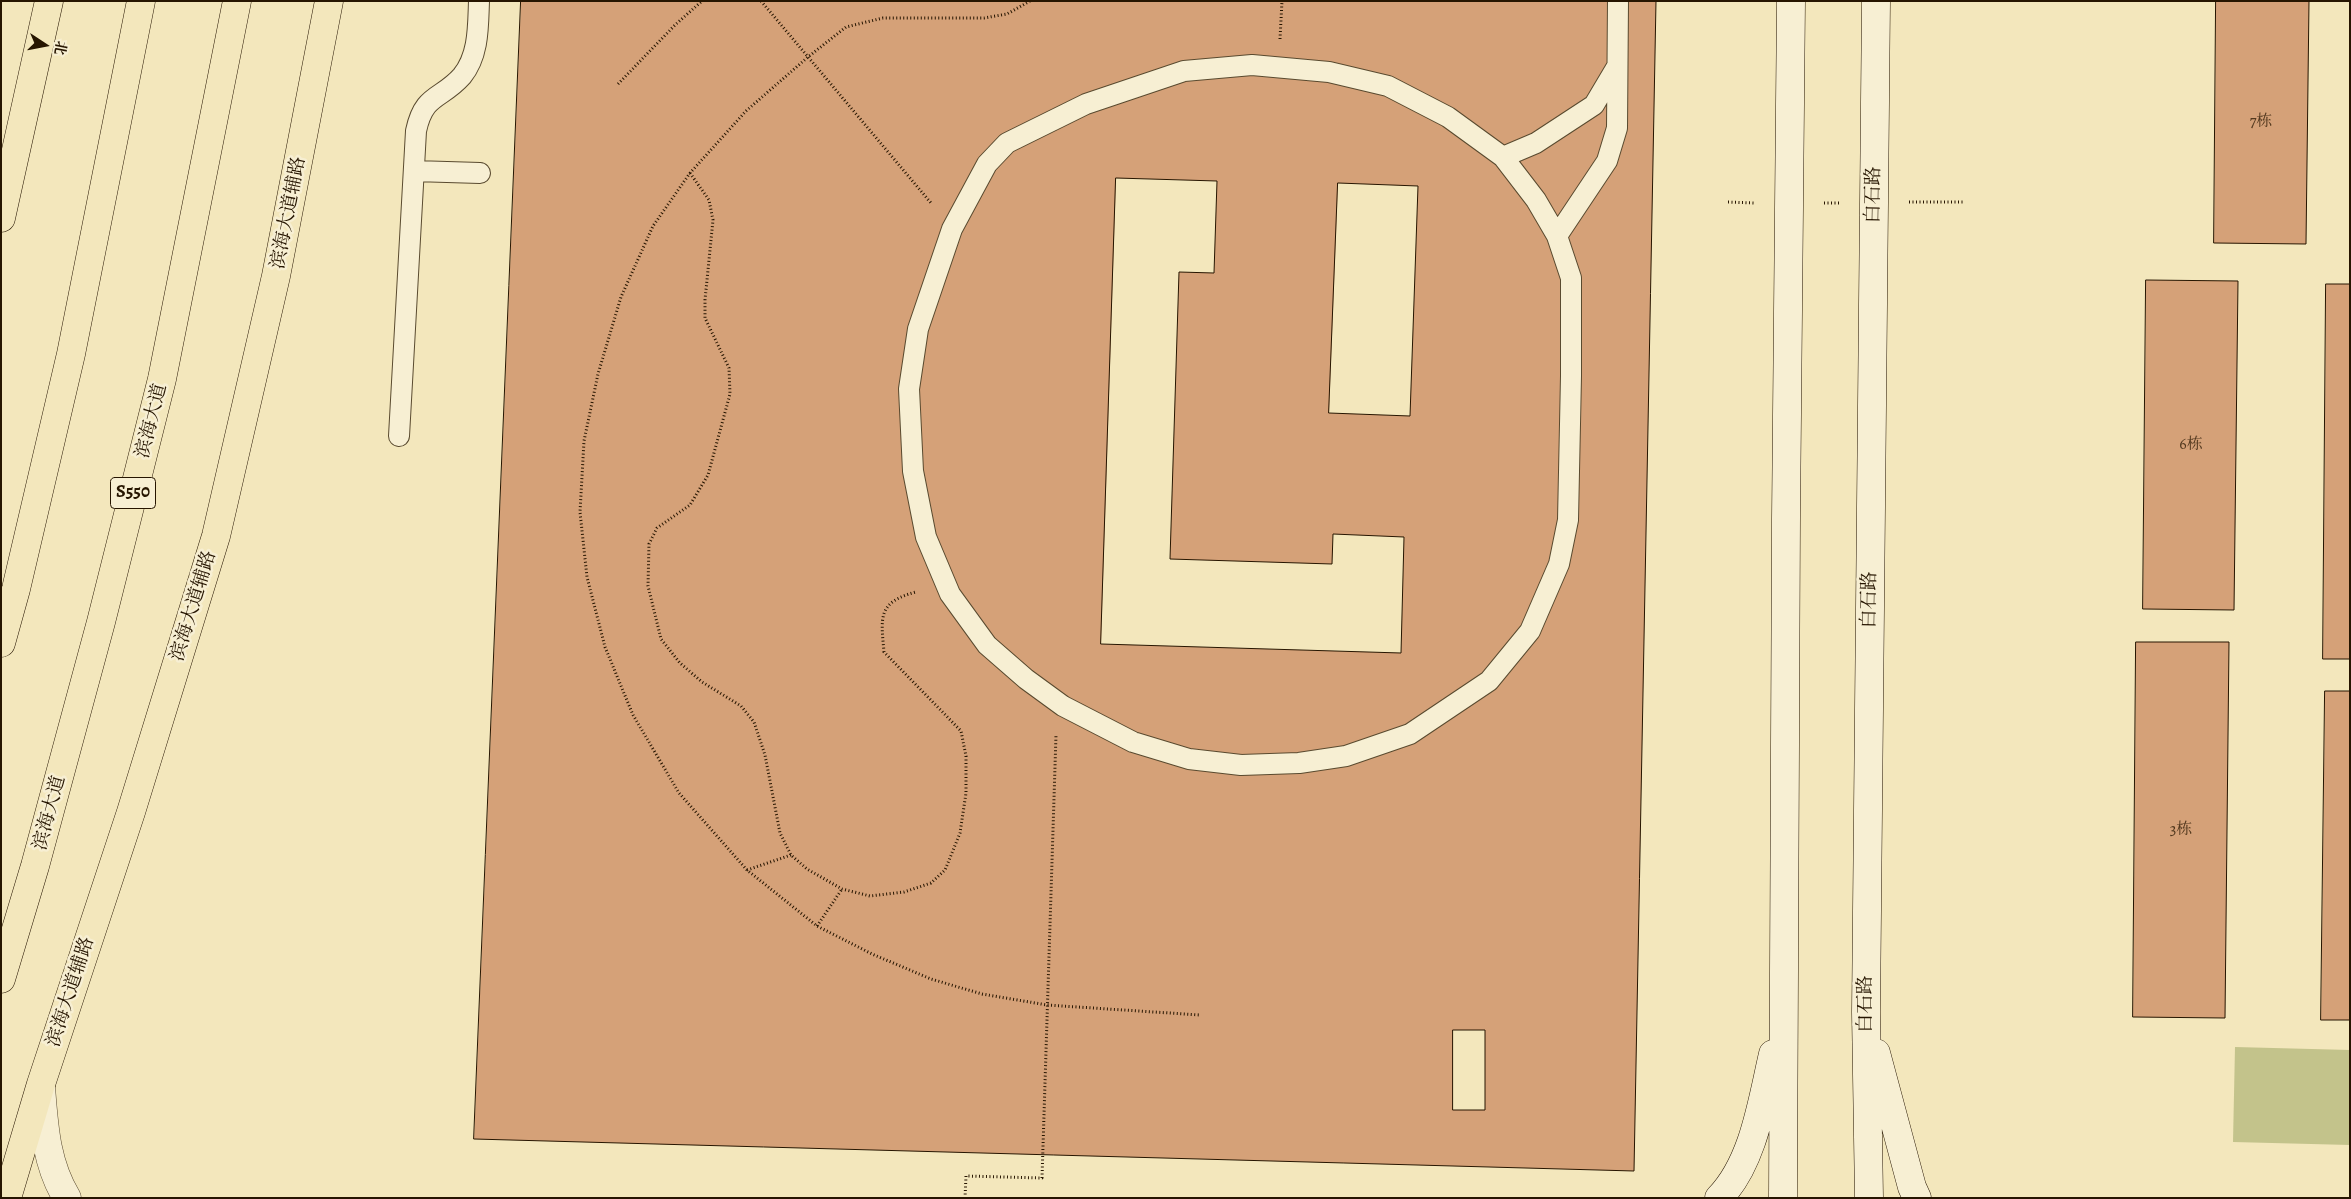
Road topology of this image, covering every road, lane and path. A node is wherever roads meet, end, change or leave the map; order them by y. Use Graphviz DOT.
graph roads {
  1 [pos="49,1"];
  2 [pos="141,1"];
  3 [pos="238,1"];
  4 [pos="330,1"];
  5 [pos="479,1"];
  6 [pos="702,1"];
  7 [pos="761,1"];
  8 [pos="1030,1"];
  9 [pos="1282,1"];
  10 [pos="1618,1"];
  11 [pos="1791,1"];
  12 [pos="1876,1"];
  13 [pos="808,57"];
  14 [pos="1279,67"];
  15 [pos="1616,68"];
  16 [pos="618,84"];
  17 [pos="1503,158"];
  18 [pos="414,171"];
  19 [pos="480,173"];
  20 [pos="690,173"];
  21 [pos="1,218"];
  22 [pos="952,229"];
  23 [pos="1556,236"];
  24 [pos="400,436"];
  25 [pos="919,592"];
  26 [pos="1,643"];
  27 [pos="1062,706"];
  28 [pos="792,856"];
  29 [pos="747,870"];
  30 [pos="842,889"];
  31 [pos="818,926"];
  32 [pos="1,979"];
  33 [pos="1784,1004"];
  34 [pos="1047,1006"];
  35 [pos="1866,1012"];
  36 [pos="1200,1015"];
  37 [pos="41,1084"];
  38 [pos="7,1198"];
  39 [pos="67,1198"];
  40 [pos="965,1198"];
  41 [pos="1718,1198"];
  42 [pos="1783,1198"];
  43 [pos="1869,1198"];
  44 [pos="1917,1198"];
  1 -- 21 [label="main road"];
  2 -- 26 [label="main road"];
  3 -- 32 [label="main road, 滨海大道 / S550"];
  4 -- 37 [label="main road, 滨海大道辅路"];
  5 -- 18 [label="lane"];
  6 -- 16 [label="path"];
  7 -- 13 [label="path"];
  8 -- 13 [label="path"];
  9 -- 14 [label="path"];
  10 -- 15 [label="lane"];
  11 -- 33 [label="main road"];
  12 -- 35 [label="main road, 白石路"];
  13 -- 20 [label="path"];
  13 -- 22 [label="path"];
  14 -- 17 [label="lane"];
  14 -- 22 [label="lane"];
  15 -- 17 [label="lane"];
  15 -- 23 [label="lane"];
  17 -- 23 [label="lane"];
  18 -- 19 [label="lane"];
  18 -- 24 [label="lane"];
  20 -- 28 [label="path"];
  20 -- 29 [label="path"];
  22 -- 27 [label="lane"];
  23 -- 27 [label="lane"];
  25 -- 30 [label="path"];
  27 -- 34 [label="path"];
  28 -- 29 [label="path"];
  28 -- 30 [label="path"];
  29 -- 31 [label="path"];
  30 -- 31 [label="path"];
  31 -- 34 [label="path"];
  33 -- 41 [label="main road"];
  33 -- 42 [label="main road"];
  34 -- 36 [label="path"];
  34 -- 40 [label="path"];
  35 -- 43 [label="main road, 白石路"];
  35 -- 44 [label="main road"];
  37 -- 38 [label="main road, 滨海大道辅路"];
  37 -- 39 [label="main road"];
}
